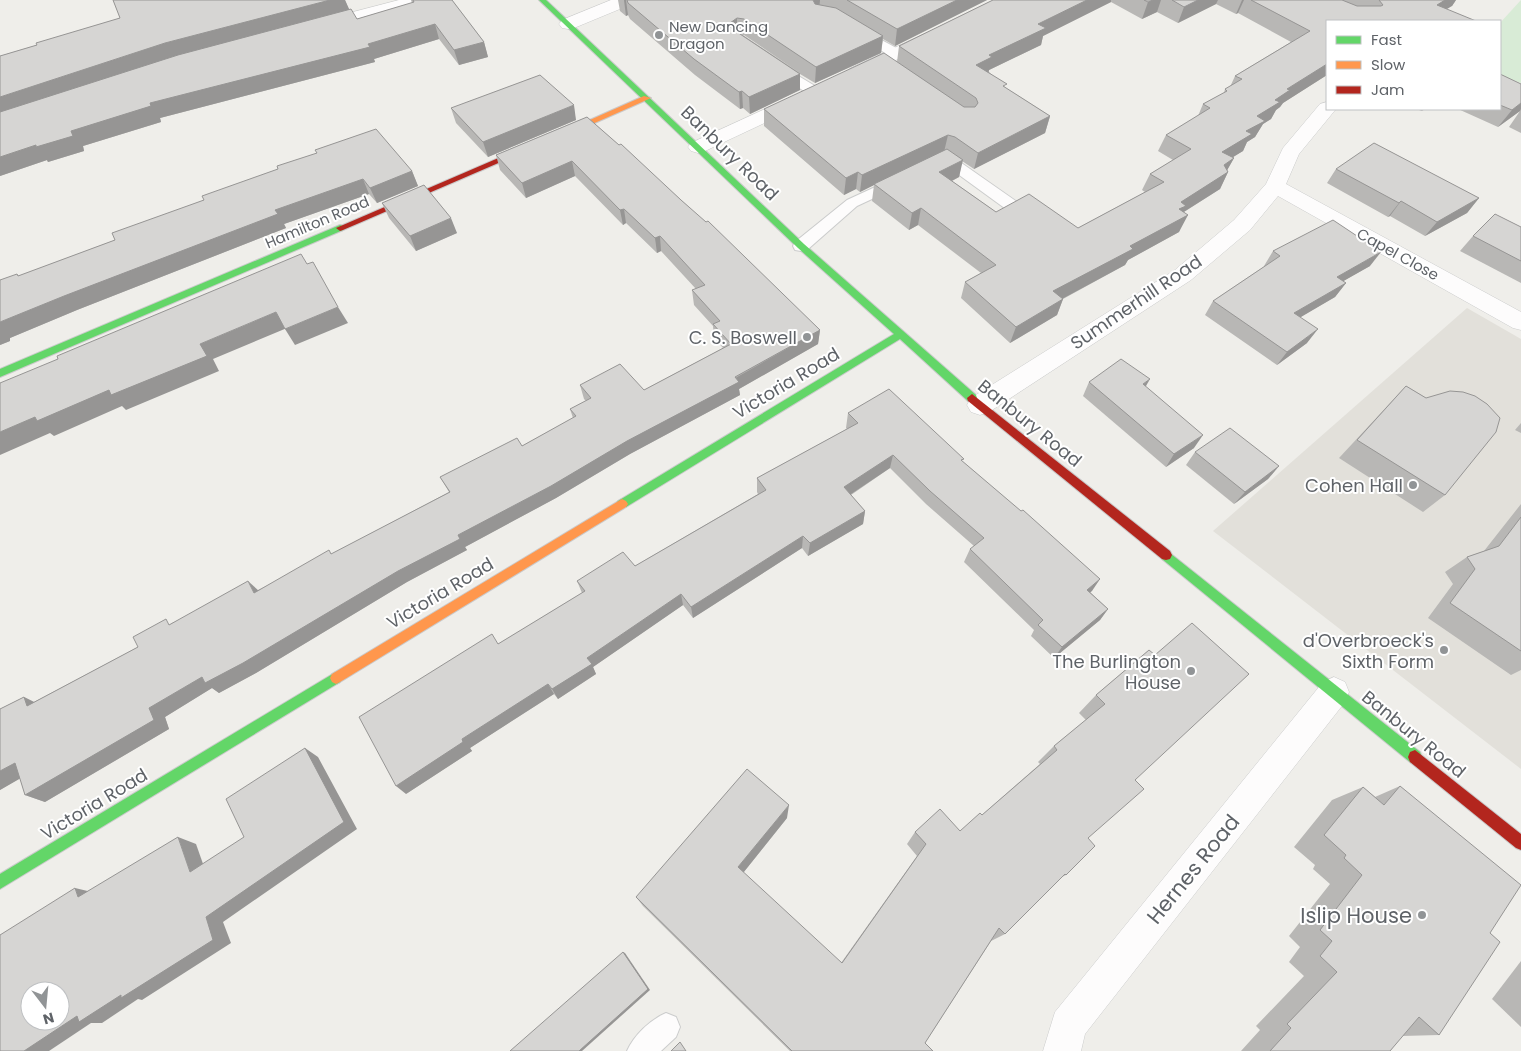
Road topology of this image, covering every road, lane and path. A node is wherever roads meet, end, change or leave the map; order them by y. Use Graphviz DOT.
graph roads {
  1 [pos="418,0"];
  2 [pos="542,0"];
  3 [pos="626,0"];
  4 [pos="568,24"];
  5 [pos="847,24"];
  6 [pos="950,27"];
  7 [pos="304,30"];
  8 [pos="769,61"];
  9 [pos="891,62"];
  10 [pos="829,86"];
  11 [pos="647,98"];
  12 [pos="1326,109"];
  13 [pos="698,147"];
  14 [pos="928,166"];
  15 [pos="911,175"];
  16 [pos="1275,186"];
  17 [pos="1015,208"];
  18 [pos="801,246"];
  19 [pos="1521,322"];
  20 [pos="899,335"];
  21 [pos="0,373"];
  22 [pos="980,405"];
  23 [pos="1334,692"];
  24 [pos="1521,843"];
  25 [pos="0,882"];
  26 [pos="666,1027"];
  27 [pos="641,1051"];
  28 [pos="1062,1051"];
  1 -- 7 [label="street"];
  2 -- 4 [label="street, Banbury Road"];
  3 -- 4 [label="street"];
  4 -- 11 [label="street, Banbury Road"];
  5 -- 9 [label="lane"];
  6 -- 9 [label="street"];
  8 -- 10 [label="lane"];
  9 -- 10 [label="street"];
  10 -- 13 [label="street"];
  11 -- 13 [label="street, Banbury Road"];
  11 -- 21 [label="street, Hamilton Road"];
  12 -- 16 [label="street, Summerhill Road"];
  13 -- 18 [label="street, Banbury Road"];
  14 -- 17 [label="lane"];
  15 -- 18 [label="lane"];
  16 -- 19 [label="street, Capel Close"];
  16 -- 22 [label="street, Summerhill Road"];
  18 -- 20 [label="street, Banbury Road"];
  20 -- 22 [label="street, Banbury Road"];
  20 -- 25 [label="street, Victoria Road"];
  22 -- 23 [label="street, Banbury Road"];
  23 -- 24 [label="street, Banbury Road"];
  23 -- 28 [label="street, Hernes Road"];
  26 -- 27 [label="lane"];
}
